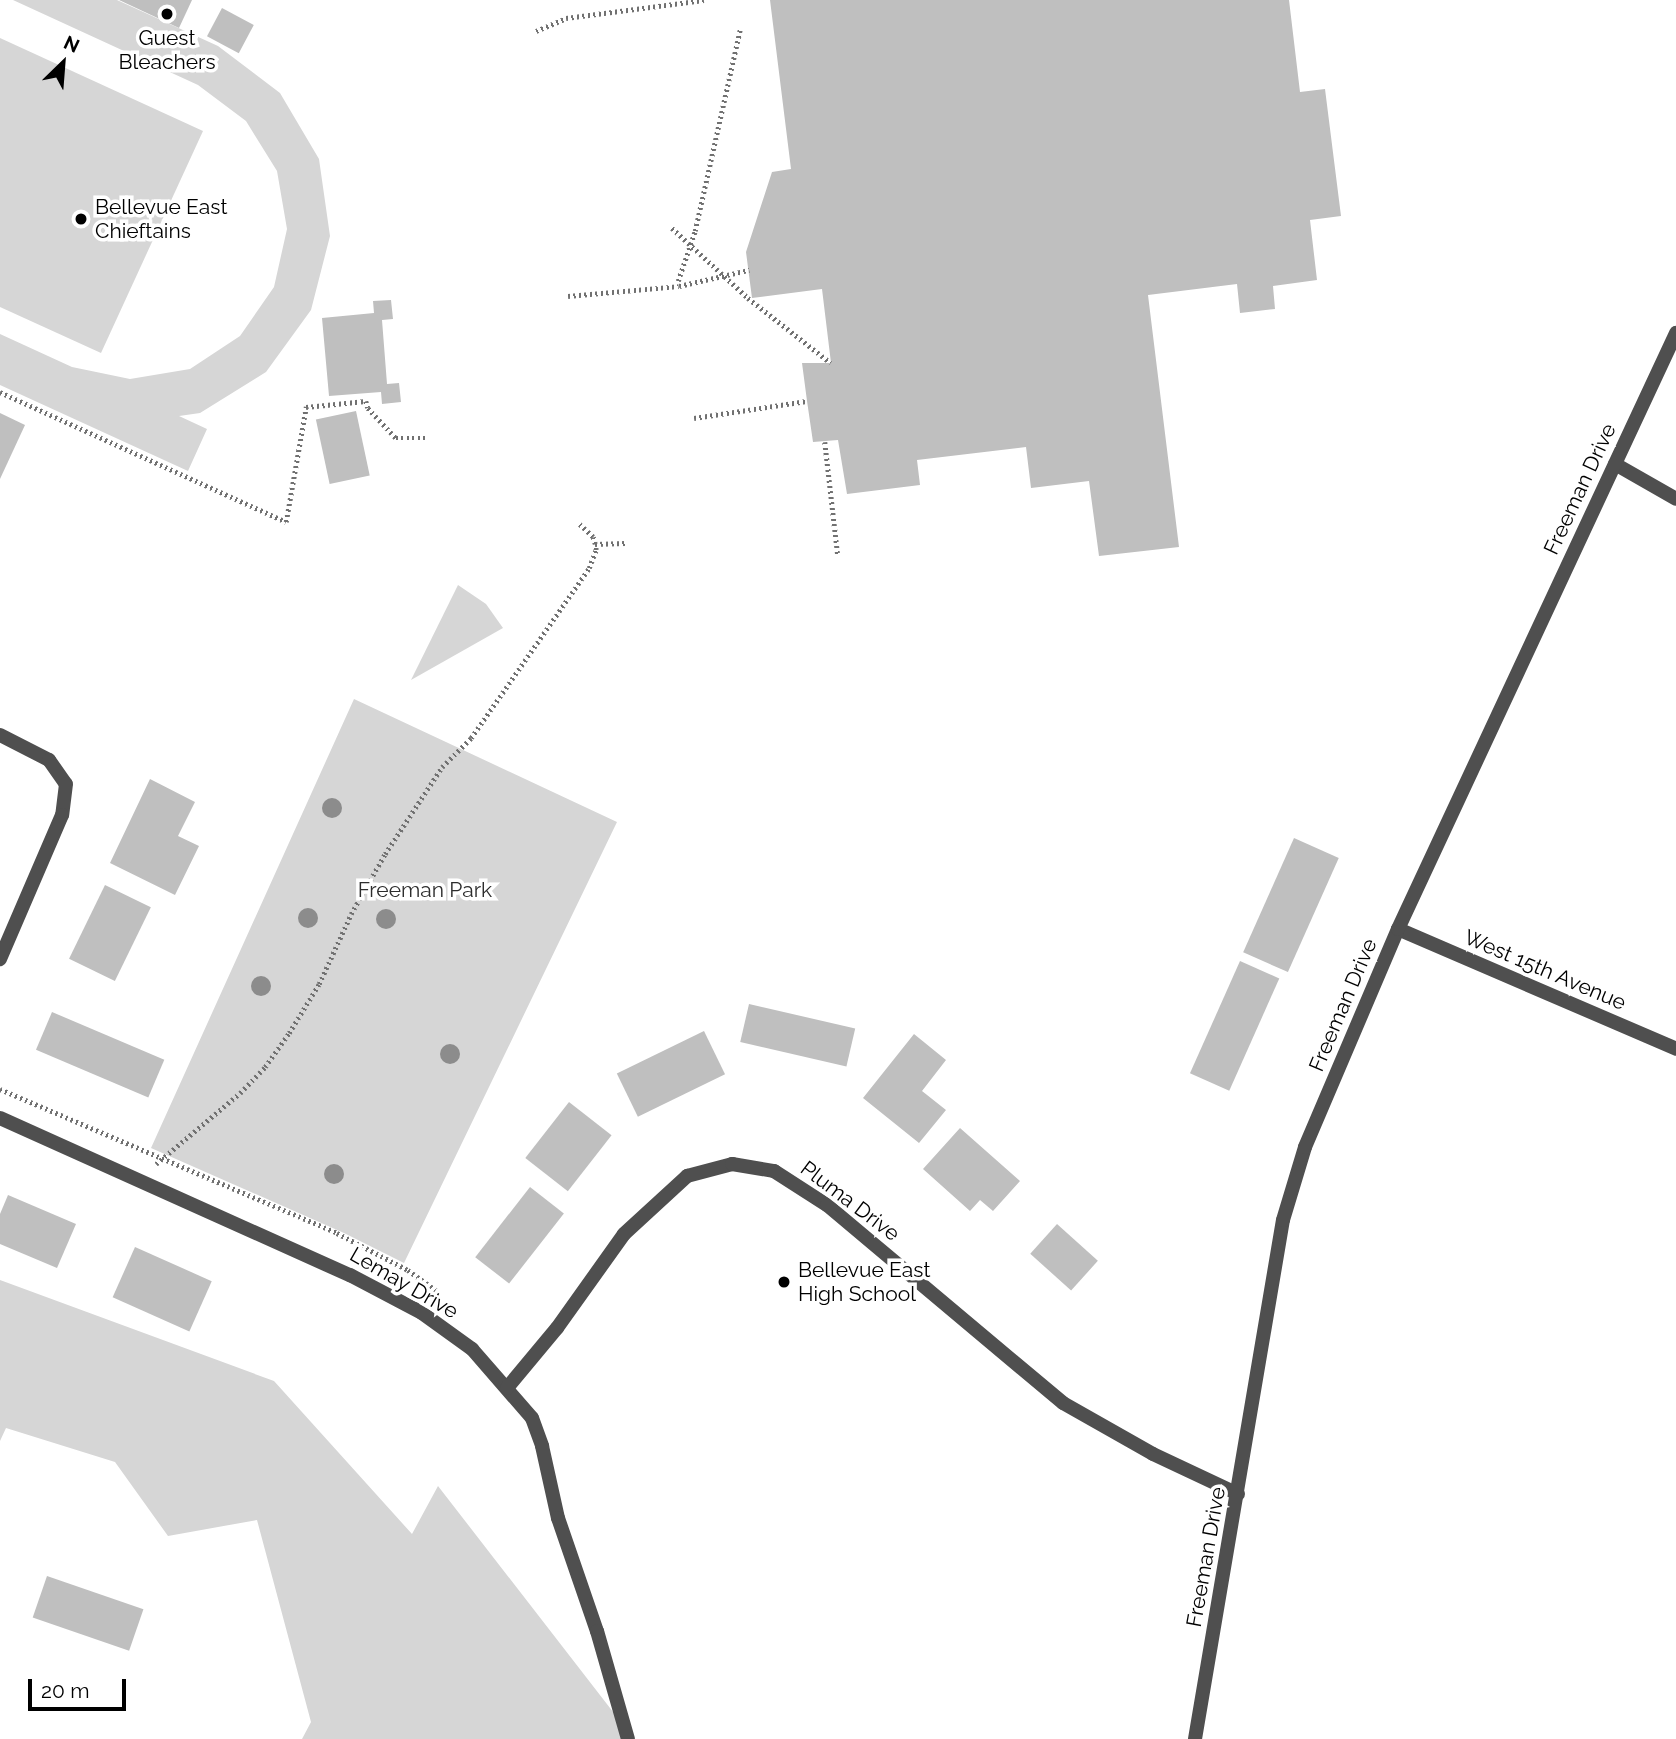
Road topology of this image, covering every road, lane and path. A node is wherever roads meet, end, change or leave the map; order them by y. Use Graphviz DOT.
graph roads {
  1 [pos="704,0"];
  2 [pos="740,30"];
  3 [pos="536,31"];
  4 [pos="672,228"];
  5 [pos="690,245"];
  6 [pos="749,270"];
  7 [pos="724,276"];
  8 [pos="678,281"];
  9 [pos="568,296"];
  10 [pos="1676,333"];
  11 [pos="831,363"];
  12 [pos="0,392"];
  13 [pos="807,401"];
  14 [pos="694,418"];
  15 [pos="425,438"];
  16 [pos="825,442"];
  17 [pos="1615,464"];
  18 [pos="1676,499"];
  19 [pos="578,523"];
  20 [pos="625,543"];
  21 [pos="594,544"];
  22 [pos="838,556"];
  23 [pos="0,735"];
  24 [pos="1398,929"];
  25 [pos="0,959"];
  26 [pos="1676,1049"];
  27 [pos="0,1118"];
  28 [pos="142,1179"];
  29 [pos="507,1388"];
  30 [pos="1238,1494"];
  31 [pos="628,1739"];
  32 [pos="1195,1739"];
  1 -- 3 [label="path"];
  2 -- 5 [label="path"];
  4 -- 5 [label="path"];
  5 -- 7 [label="path"];
  5 -- 8 [label="path"];
  6 -- 7 [label="path"];
  7 -- 9 [label="path"];
  7 -- 11 [label="path"];
  10 -- 17 [label="street, Freeman Drive"];
  12 -- 15 [label="path"];
  13 -- 14 [label="path"];
  16 -- 22 [label="path"];
  17 -- 18 [label="street"];
  17 -- 24 [label="street, Freeman Drive"];
  19 -- 21 [label="path"];
  20 -- 21 [label="path"];
  21 -- 28 [label="path"];
  23 -- 25 [label="street"];
  24 -- 26 [label="street, West 15th Avenue"];
  24 -- 30 [label="street, Freeman Drive"];
  27 -- 28 [label="street, Lemay Drive"];
  28 -- 29 [label="street, Lemay Drive"];
  29 -- 30 [label="street, Pluma Drive"];
  29 -- 31 [label="street, Lemay Drive"];
  30 -- 32 [label="street, Freeman Drive"];
}
